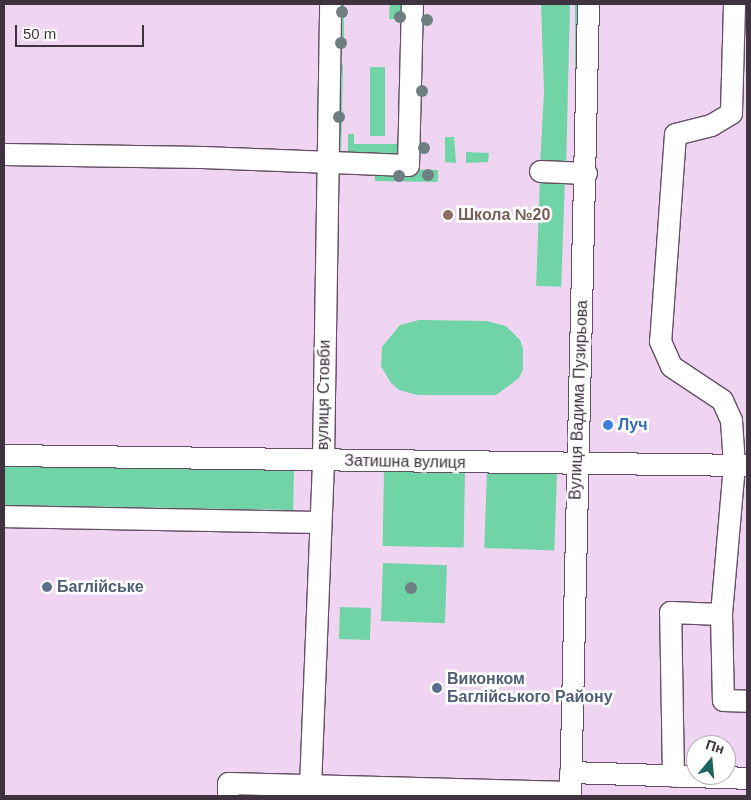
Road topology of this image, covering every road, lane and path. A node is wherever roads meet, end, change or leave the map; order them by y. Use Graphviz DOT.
graph roads {
  1 [pos="330,4"];
  2 [pos="412,4"];
  3 [pos="588,4"];
  4 [pos="734,4"];
  5 [pos="4,154"];
  6 [pos="328,163"];
  7 [pos="540,171"];
  8 [pos="586,173"];
  9 [pos="4,455"];
  10 [pos="323,460"];
  11 [pos="577,464"];
  12 [pos="741,465"];
  13 [pos="4,516"];
  14 [pos="320,522"];
  15 [pos="721,614"];
  16 [pos="747,701"];
  17 [pos="672,776"];
  18 [pos="747,778"];
  19 [pos="310,786"];
  20 [pos="570,787"];
  21 [pos="228,790"];
  1 -- 6 [label="street, вулиця Стовби"];
  2 -- 6 [label="street"];
  3 -- 8 [label="street, Вулиця Вадима Пузирьова"];
  4 -- 12 [label="street"];
  5 -- 6 [label="street"];
  6 -- 10 [label="street, вулиця Стовби"];
  7 -- 8 [label="street"];
  8 -- 11 [label="street, Вулиця Вадима Пузирьова"];
  9 -- 10 [label="street, Затишна вулиця"];
  10 -- 11 [label="street, Затишна вулиця"];
  10 -- 14 [label="street, вулиця Стовби"];
  11 -- 12 [label="street, Затишна вулиця"];
  11 -- 20 [label="street, Вулиця Вадима Пузирьова"];
  12 -- 15 [label="street"];
  13 -- 14 [label="street"];
  14 -- 19 [label="street, вулиця Стовби"];
  15 -- 16 [label="street"];
  15 -- 17 [label="street"];
  17 -- 18 [label="street"];
  17 -- 20 [label="street"];
  19 -- 20 [label="street"];
  19 -- 21 [label="street"];
}
